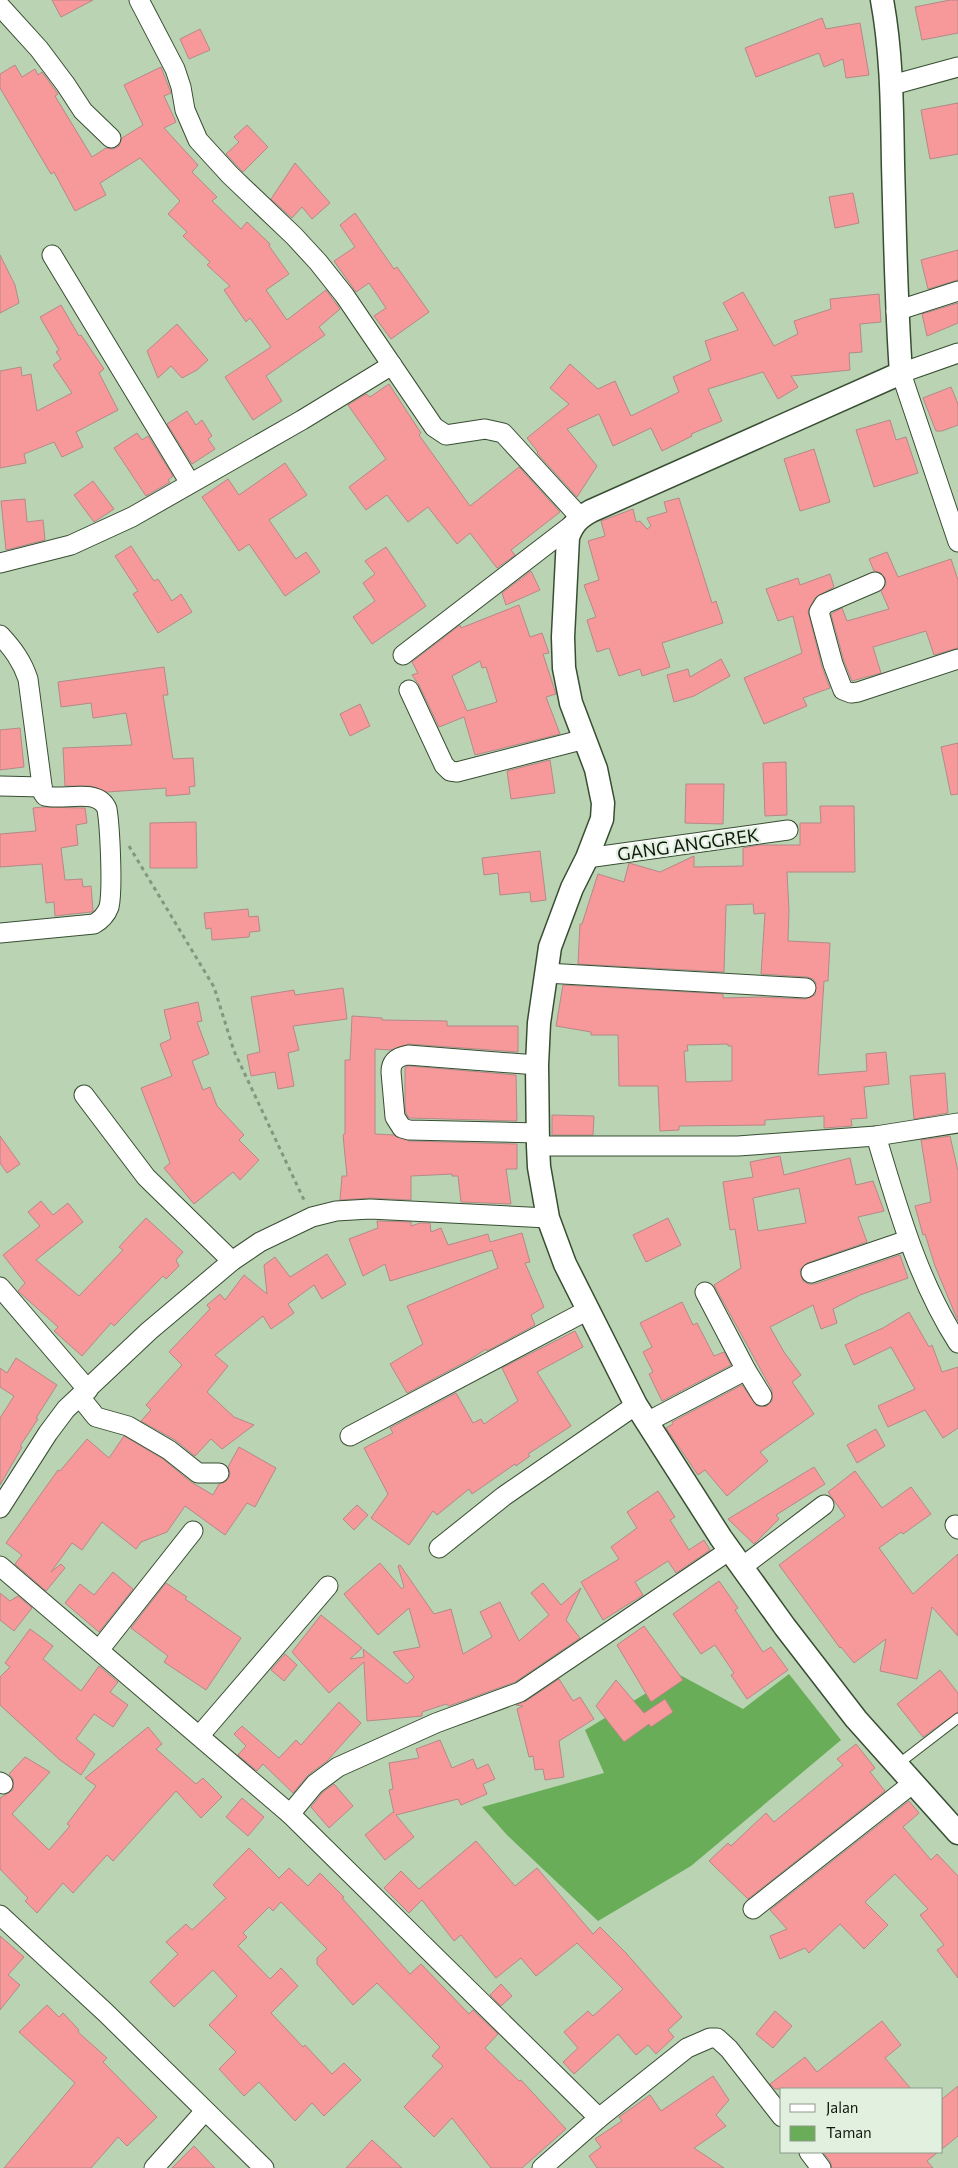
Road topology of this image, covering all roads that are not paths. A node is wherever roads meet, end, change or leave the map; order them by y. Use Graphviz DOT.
graph roads {
  1 [pos="139,0"];
  2 [pos="882,0"];
  3 [pos="0,6"];
  4 [pos="958,67"];
  5 [pos="892,85"];
  6 [pos="112,138"];
  7 [pos="52,255"];
  8 [pos="958,291"];
  9 [pos="896,311"];
  10 [pos="958,353"];
  11 [pos="392,365"];
  12 [pos="901,373"];
  13 [pos="190,483"];
  14 [pos="576,521"];
  15 [pos="958,542"];
  16 [pos="0,563"];
  17 [pos="875,582"];
  18 [pos="0,636"];
  19 [pos="403,655"];
  20 [pos="958,658"];
  21 [pos="409,690"];
  22 [pos="585,739"];
  23 [pos="0,786"];
  24 [pos="42,787"];
  25 [pos="788,830"];
  26 [pos="587,858"];
  27 [pos="0,933"];
  28 [pos="546,973"];
  29 [pos="806,988"];
  30 [pos="537,1065"];
  31 [pos="84,1094"];
  32 [pos="958,1123"];
  33 [pos="876,1136"];
  34 [pos="537,1139"];
  35 [pos="548,1218"];
  36 [pos="908,1240"];
  37 [pos="232,1261"];
  38 [pos="811,1273"];
  39 [pos="0,1287"];
  40 [pos="705,1292"];
  41 [pos="588,1310"];
  42 [pos="958,1343"];
  43 [pos="746,1370"];
  44 [pos="84,1393"];
  45 [pos="762,1396"];
  46 [pos="641,1414"];
  47 [pos="350,1436"];
  48 [pos="219,1473"];
  49 [pos="824,1505"];
  50 [pos="0,1508"];
  51 [pos="193,1531"];
  52 [pos="439,1548"];
  53 [pos="736,1559"];
  54 [pos="0,1566"];
  55 [pos="328,1586"];
  56 [pos="99,1650"];
  57 [pos="958,1718"];
  58 [pos="200,1735"];
  59 [pos="896,1766"];
  60 [pos="912,1784"];
  61 [pos="290,1814"];
  62 [pos="958,1833"];
  63 [pos="753,1909"];
  64 [pos="0,1915"];
  65 [pos="205,2111"];
  66 [pos="780,2114"];
  67 [pos="599,2118"];
  68 [pos="810,2153"];
  69 [pos="154,2168"];
  70 [pos="264,2168"];
  71 [pos="542,2168"];
  72 [pos="821,2168"];
  1 -- 11 [label="street"];
  2 -- 5 [label="street"];
  3 -- 6 [label="street"];
  4 -- 5 [label="street"];
  5 -- 9 [label="street"];
  7 -- 13 [label="street"];
  8 -- 9 [label="street"];
  9 -- 12 [label="street"];
  10 -- 12 [label="street"];
  11 -- 13 [label="street"];
  11 -- 14 [label="street"];
  12 -- 14 [label="street"];
  12 -- 15 [label="street"];
  13 -- 16 [label="street"];
  14 -- 19 [label="street"];
  14 -- 22 [label="street"];
  17 -- 20 [label="street"];
  18 -- 24 [label="street"];
  21 -- 22 [label="street"];
  22 -- 26 [label="street"];
  23 -- 24 [label="street"];
  24 -- 27 [label="street"];
  25 -- 26 [label="street, GANG ANGGREK"];
  26 -- 28 [label="street"];
  28 -- 29 [label="street"];
  28 -- 30 [label="street"];
  30 -- 34 [label="street"];
  30 -- 34 [label="street"];
  31 -- 37 [label="street"];
  32 -- 33 [label="street"];
  33 -- 34 [label="street"];
  33 -- 36 [label="street"];
  34 -- 35 [label="street"];
  35 -- 37 [label="street"];
  35 -- 41 [label="street"];
  36 -- 38 [label="street"];
  36 -- 42 [label="street"];
  37 -- 44 [label="street"];
  39 -- 44 [label="street"];
  40 -- 43 [label="street"];
  41 -- 46 [label="street"];
  41 -- 47 [label="street"];
  43 -- 45 [label="street"];
  43 -- 46 [label="street"];
  44 -- 48 [label="street"];
  44 -- 50 [label="street"];
  46 -- 52 [label="street"];
  46 -- 53 [label="street"];
  49 -- 53 [label="street"];
  51 -- 56 [label="street"];
  53 -- 59 [label="street"];
  53 -- 61 [label="street"];
  54 -- 56 [label="street"];
  55 -- 58 [label="street"];
  56 -- 58 [label="street"];
  57 -- 59 [label="lane"];
  58 -- 61 [label="street"];
  59 -- 60 [label="street"];
  60 -- 62 [label="street"];
  60 -- 63 [label="street"];
  61 -- 67 [label="street"];
  64 -- 65 [label="street"];
  65 -- 69 [label="street"];
  65 -- 70 [label="street"];
  66 -- 67 [label="street"];
  67 -- 71 [label="street"];
  68 -- 72 [label="street"];
}
